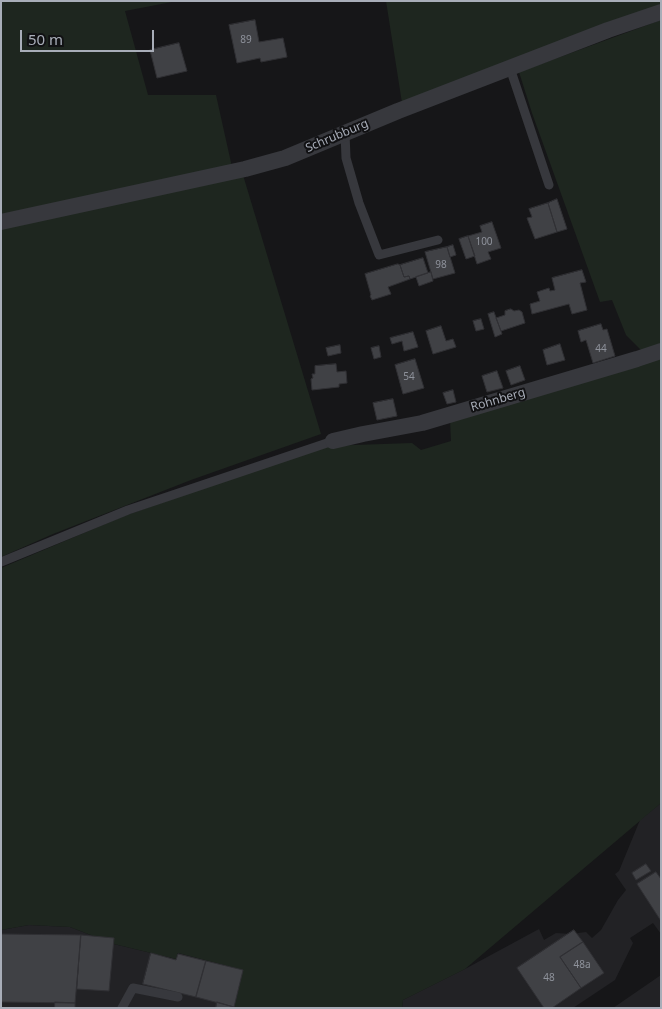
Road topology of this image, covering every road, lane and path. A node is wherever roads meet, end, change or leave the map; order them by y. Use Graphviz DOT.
graph roads {
  1 [pos="661,12"];
  2 [pos="510,68"];
  3 [pos="345,133"];
  4 [pos="549,185"];
  5 [pos="1,222"];
  6 [pos="438,240"];
  7 [pos="661,351"];
  8 [pos="333,441"];
  9 [pos="1,562"];
  10 [pos="178,997"];
  11 [pos="122,1008"];
  1 -- 2 [label="street, Schrubburg"];
  2 -- 3 [label="street, Schrubburg"];
  2 -- 4 [label="lane"];
  3 -- 5 [label="street, Schrubburg"];
  3 -- 6 [label="lane"];
  7 -- 8 [label="street, Rohnberg"];
  8 -- 9 [label="lane"];
  10 -- 11 [label="lane"];
}
